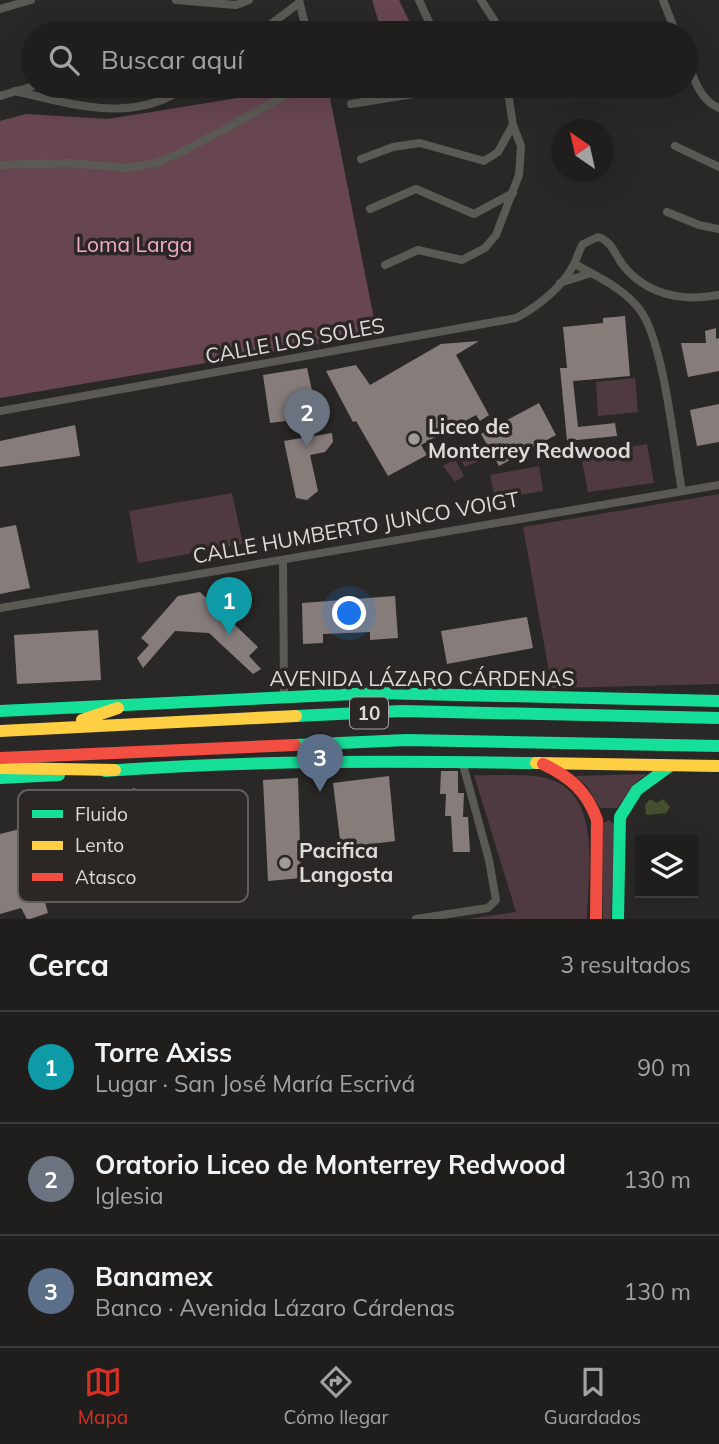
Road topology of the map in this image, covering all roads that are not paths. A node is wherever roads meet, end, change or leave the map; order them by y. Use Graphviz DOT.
graph roads {
  1 [pos="31,0"];
  2 [pos="176,0"];
  3 [pos="249,0"];
  4 [pos="419,0"];
  5 [pos="663,0"];
  6 [pos="299,1"];
  7 [pos="484,1"];
  8 [pos="0,9"];
  9 [pos="274,21"];
  10 [pos="304,21"];
  11 [pos="429,21"];
  12 [pos="493,21"];
  13 [pos="671,21"];
  14 [pos="21,89"];
  15 [pos="698,89"];
  16 [pos="15,91"];
  17 [pos="21,92"];
  18 [pos="0,96"];
  19 [pos="46,98"];
  20 [pos="170,98"];
  21 [pos="281,98"];
  22 [pos="389,98"];
  23 [pos="509,98"];
  24 [pos="351,104"];
  25 [pos="719,108"];
  26 [pos="513,125"];
  27 [pos="675,146"];
  28 [pos="361,159"];
  29 [pos="0,165"];
  30 [pos="719,167"];
  31 [pos="513,193"];
  32 [pos="370,209"];
  33 [pos="667,212"];
  34 [pos="719,229"];
  35 [pos="575,264"];
  36 [pos="385,265"];
  37 [pos="591,273"];
  38 [pos="560,283"];
  39 [pos="719,295"];
  40 [pos="0,411"];
  41 [pos="680,481"];
  42 [pos="719,485"];
  43 [pos="682,491"];
  44 [pos="640,498"];
  45 [pos="284,560"];
  46 [pos="0,608"];
  47 [pos="284,696"];
  48 [pos="719,701"];
  49 [pos="118,708"];
  50 [pos="0,711"];
  51 [pos="719,718"];
  52 [pos="0,730"];
  53 [pos="19,730"];
  54 [pos="719,746"];
  55 [pos="0,758"];
  56 [pos="462,761"];
  57 [pos="537,761"];
  58 [pos="670,766"];
  59 [pos="719,766"];
  60 [pos="0,768"];
  61 [pos="115,770"];
  62 [pos="0,778"];
  63 [pos="620,817"];
  64 [pos="597,820"];
  65 [pos="416,919"];
  66 [pos="596,919"];
  67 [pos="618,919"];
  1 -- 8 [label="street"];
  2 -- 3 [label="street"];
  4 -- 11 [label="street"];
  5 -- 13 [label="street"];
  6 -- 9 [label="street"];
  6 -- 10 [label="street"];
  7 -- 12 [label="street"];
  14 -- 16 [label="street"];
  15 -- 25 [label="street"];
  16 -- 17 [label="street"];
  16 -- 18 [label="street"];
  19 -- 20 [label="street"];
  21 -- 29 [label="street"];
  22 -- 24 [label="street"];
  23 -- 26 [label="street"];
  26 -- 28 [label="street"];
  26 -- 31 [label="street"];
  27 -- 30 [label="street"];
  31 -- 32 [label="street"];
  31 -- 36 [label="street"];
  33 -- 34 [label="street"];
  35 -- 37 [label="street"];
  35 -- 38 [label="street, CALLE LOS SOLES"];
  35 -- 39 [label="street, CALLE LOS SOLES"];
  37 -- 38 [label="street"];
  37 -- 41 [label="street"];
  38 -- 40 [label="street, CALLE LOS SOLES"];
  41 -- 43 [label="street"];
  41 -- 44 [label="street"];
  42 -- 43 [label="street, CALLE HUMBERTO JUNCO VOIGT"];
  43 -- 44 [label="street, CALLE HUMBERTO JUNCO VOIGT"];
  44 -- 45 [label="street, CALLE HUMBERTO JUNCO VOIGT"];
  45 -- 46 [label="street, CALLE HUMBERTO JUNCO VOIGT"];
  45 -- 47 [label="street"];
  47 -- 48 [label="main road, AVENIDA LÁZARO CÁRDENAS"];
  47 -- 49 [label="main road, AVENIDA LÁZARO CÁRDENAS"];
  49 -- 50 [label="main road, AVENIDA LÁZARO CÁRDENAS"];
  49 -- 53 [label="main road"];
  51 -- 53 [label="main road, AVENIDA LÁZARO CÁRDENAS / 10"];
  52 -- 53 [label="main road, AVENIDA LÁZARO CÁRDENAS / 10"];
  54 -- 55 [label="main road, 10"];
  56 -- 57 [label="main road"];
  56 -- 61 [label="main road"];
  56 -- 65 [label="street"];
  57 -- 58 [label="main road"];
  57 -- 64 [label="main road"];
  58 -- 59 [label="main road"];
  58 -- 63 [label="main road"];
  60 -- 61 [label="main road"];
  61 -- 62 [label="main road"];
  63 -- 64 [label="main road"];
  63 -- 67 [label="main road"];
  64 -- 66 [label="main road"];
}
